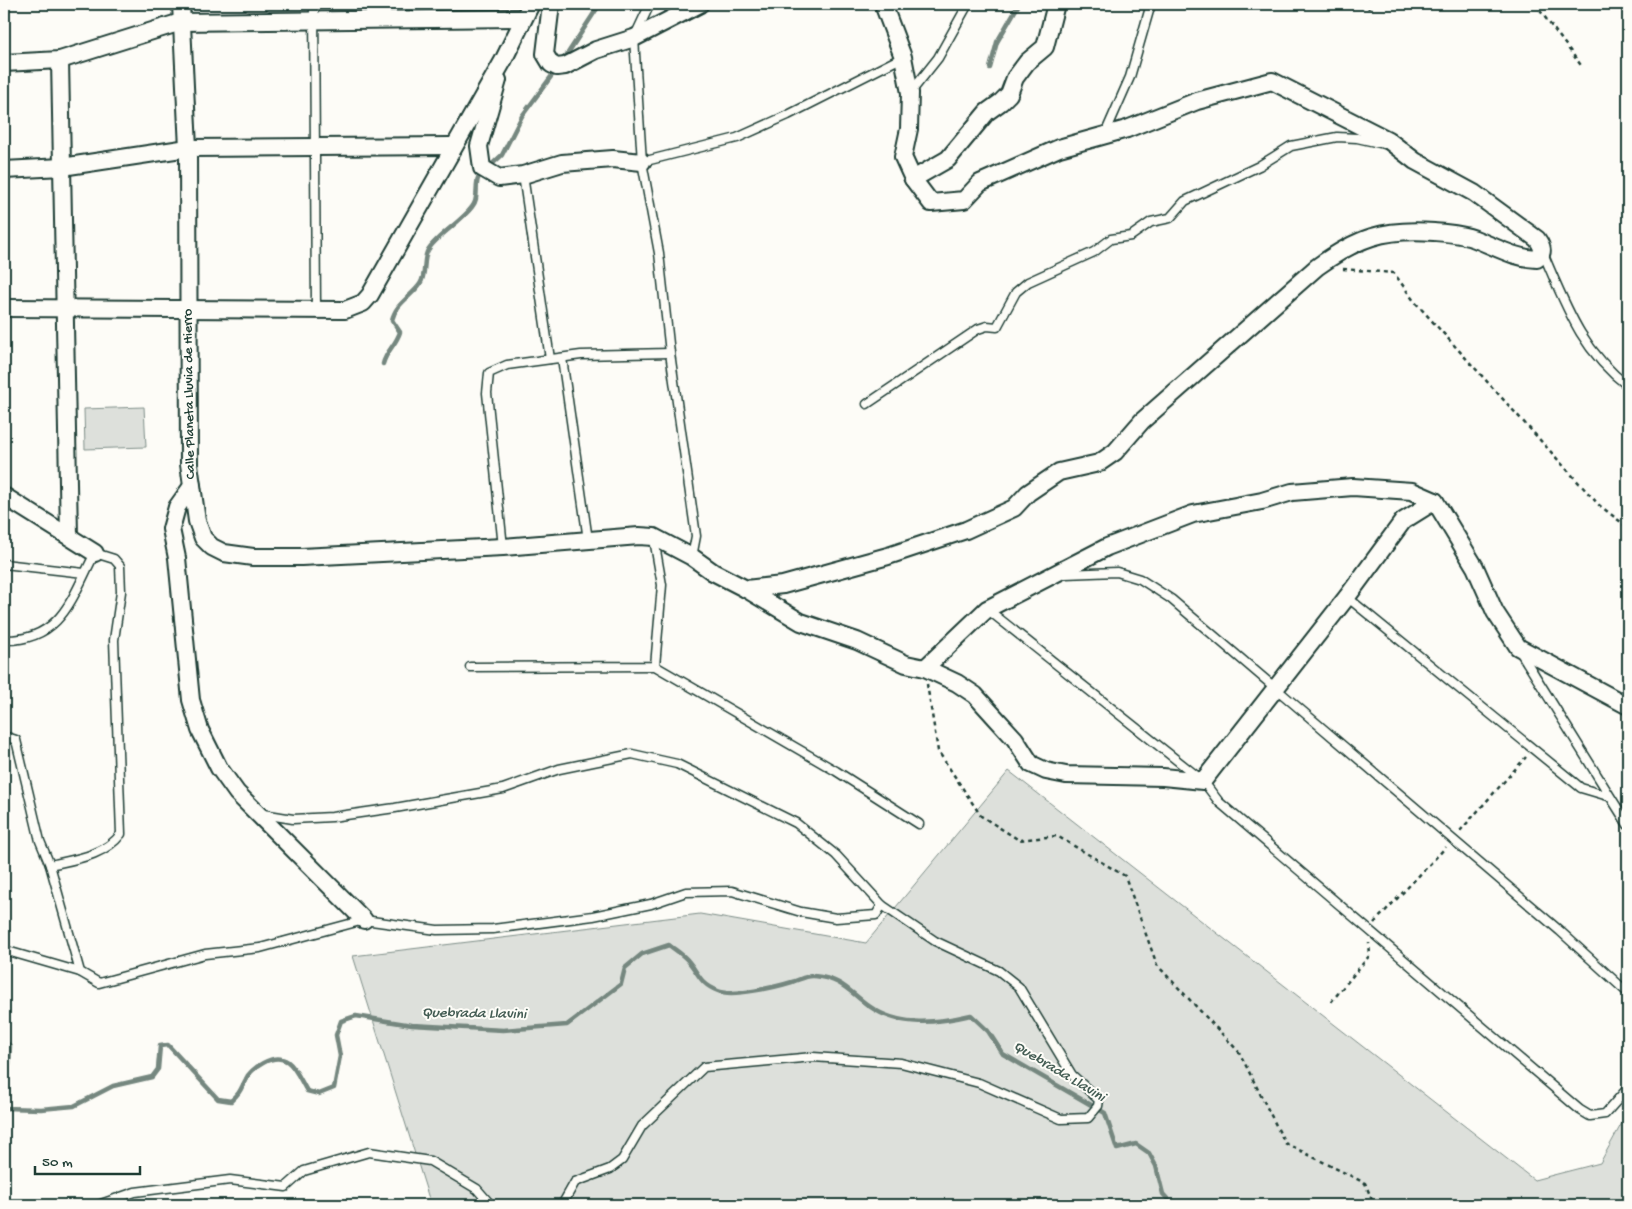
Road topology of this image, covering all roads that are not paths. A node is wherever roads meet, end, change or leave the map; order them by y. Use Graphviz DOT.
graph roads {
  1 [pos="181,4"];
  2 [pos="314,4"];
  3 [pos="551,4"];
  4 [pos="650,4"];
  5 [pos="700,4"];
  6 [pos="883,4"];
  7 [pos="968,4"];
  8 [pos="1056,4"];
  9 [pos="1151,4"];
  10 [pos="527,11"];
  11 [pos="314,21"];
  12 [pos="181,22"];
  13 [pos="634,38"];
  14 [pos="903,57"];
  15 [pos="60,60"];
  16 [pos="502,61"];
  17 [pos="4,63"];
  18 [pos="910,93"];
  19 [pos="1104,135"];
  20 [pos="452,146"];
  21 [pos="315,147"];
  22 [pos="188,148"];
  23 [pos="1406,154"];
  24 [pos="642,162"];
  25 [pos="62,167"];
  26 [pos="4,170"];
  27 [pos="522,175"];
  28 [pos="913,179"];
  29 [pos="1542,251"];
  30 [pos="189,307"];
  31 [pos="4,308"];
  32 [pos="64,308"];
  33 [pos="316,309"];
  34 [pos="670,353"];
  35 [pos="562,358"];
  36 [pos="550,359"];
  37 [pos="1628,386"];
  38 [pos="867,404"];
  39 [pos="192,486"];
  40 [pos="4,496"];
  41 [pos="1435,501"];
  42 [pos="68,536"];
  43 [pos="654,537"];
  44 [pos="588,540"];
  45 [pos="503,547"];
  46 [pos="95,553"];
  47 [pos="692,557"];
  48 [pos="4,564"];
  49 [pos="84,573"];
  50 [pos="1053,575"];
  51 [pos="746,589"];
  52 [pos="1347,597"];
  53 [pos="987,610"];
  54 [pos="4,640"];
  55 [pos="1518,647"];
  56 [pos="655,666"];
  57 [pos="470,668"];
  58 [pos="925,668"];
  59 [pos="1275,689"];
  60 [pos="1628,706"];
  61 [pos="4,736"];
  62 [pos="1203,782"];
  63 [pos="1608,796"];
  64 [pos="258,813"];
  65 [pos="919,824"];
  66 [pos="1628,825"];
  67 [pos="50,865"];
  68 [pos="882,905"];
  69 [pos="364,920"];
  70 [pos="4,950"];
  71 [pos="80,972"];
  72 [pos="1628,993"];
  73 [pos="1628,1088"];
  74 [pos="98,1205"];
  75 [pos="491,1205"];
  76 [pos="562,1205"];
  1 -- 12 [label="street, Calle Planeta Lluvia de Hierro"];
  2 -- 11 [label="lane"];
  3 -- 13 [label="street"];
  4 -- 13 [label="lane"];
  5 -- 13 [label="street"];
  6 -- 14 [label="street"];
  7 -- 18 [label="lane"];
  8 -- 28 [label="street"];
  9 -- 19 [label="lane"];
  10 -- 11 [label="street"];
  10 -- 16 [label="street"];
  11 -- 12 [label="street"];
  11 -- 21 [label="lane"];
  12 -- 15 [label="street"];
  12 -- 22 [label="street, Calle Planeta Lluvia de Hierro"];
  13 -- 24 [label="lane"];
  14 -- 18 [label="street"];
  14 -- 24 [label="lane"];
  15 -- 17 [label="street"];
  15 -- 25 [label="street"];
  16 -- 20 [label="street"];
  16 -- 27 [label="street"];
  18 -- 28 [label="street"];
  19 -- 23 [label="street"];
  19 -- 28 [label="street"];
  20 -- 21 [label="street"];
  20 -- 33 [label="street"];
  21 -- 22 [label="street"];
  21 -- 33 [label="lane"];
  22 -- 25 [label="street"];
  22 -- 30 [label="street, Calle Planeta Lluvia de Hierro"];
  23 -- 29 [label="street"];
  23 -- 38 [label="lane"];
  24 -- 27 [label="street"];
  24 -- 34 [label="lane"];
  25 -- 26 [label="street"];
  25 -- 32 [label="street"];
  27 -- 36 [label="lane"];
  29 -- 37 [label="lane"];
  29 -- 51 [label="street"];
  30 -- 32 [label="street"];
  30 -- 33 [label="street"];
  30 -- 39 [label="street, Calle Planeta Lluvia de Hierro"];
  31 -- 32 [label="street"];
  32 -- 42 [label="street"];
  34 -- 35 [label="lane"];
  34 -- 47 [label="lane"];
  35 -- 36 [label="lane"];
  35 -- 44 [label="lane"];
  36 -- 45 [label="lane"];
  39 -- 45 [label="street, Calle Planeta Lluvia de Hierro"];
  39 -- 64 [label="street"];
  40 -- 42 [label="street"];
  41 -- 50 [label="street"];
  41 -- 52 [label="street"];
  41 -- 55 [label="street"];
  42 -- 46 [label="street"];
  43 -- 44 [label="street, Calle Planeta Lluvia de Hierro"];
  43 -- 47 [label="street"];
  43 -- 56 [label="lane"];
  44 -- 45 [label="street, Calle Planeta Lluvia de Hierro"];
  46 -- 49 [label="lane"];
  46 -- 67 [label="lane"];
  47 -- 51 [label="street"];
  48 -- 49 [label="lane"];
  49 -- 54 [label="lane"];
  50 -- 53 [label="street"];
  50 -- 59 [label="lane"];
  51 -- 58 [label="street"];
  52 -- 59 [label="street"];
  52 -- 63 [label="lane"];
  53 -- 58 [label="street"];
  53 -- 62 [label="lane"];
  55 -- 60 [label="street"];
  55 -- 63 [label="lane"];
  56 -- 57 [label="lane"];
  56 -- 65 [label="lane"];
  58 -- 62 [label="street"];
  59 -- 62 [label="street"];
  59 -- 72 [label="lane"];
  61 -- 67 [label="lane"];
  62 -- 73 [label="lane"];
  63 -- 66 [label="lane"];
  64 -- 68 [label="lane"];
  64 -- 69 [label="street"];
  67 -- 71 [label="lane"];
  68 -- 69 [label="lane"];
  68 -- 76 [label="lane"];
  69 -- 71 [label="lane"];
  70 -- 71 [label="lane"];
  74 -- 75 [label="lane"];
}
